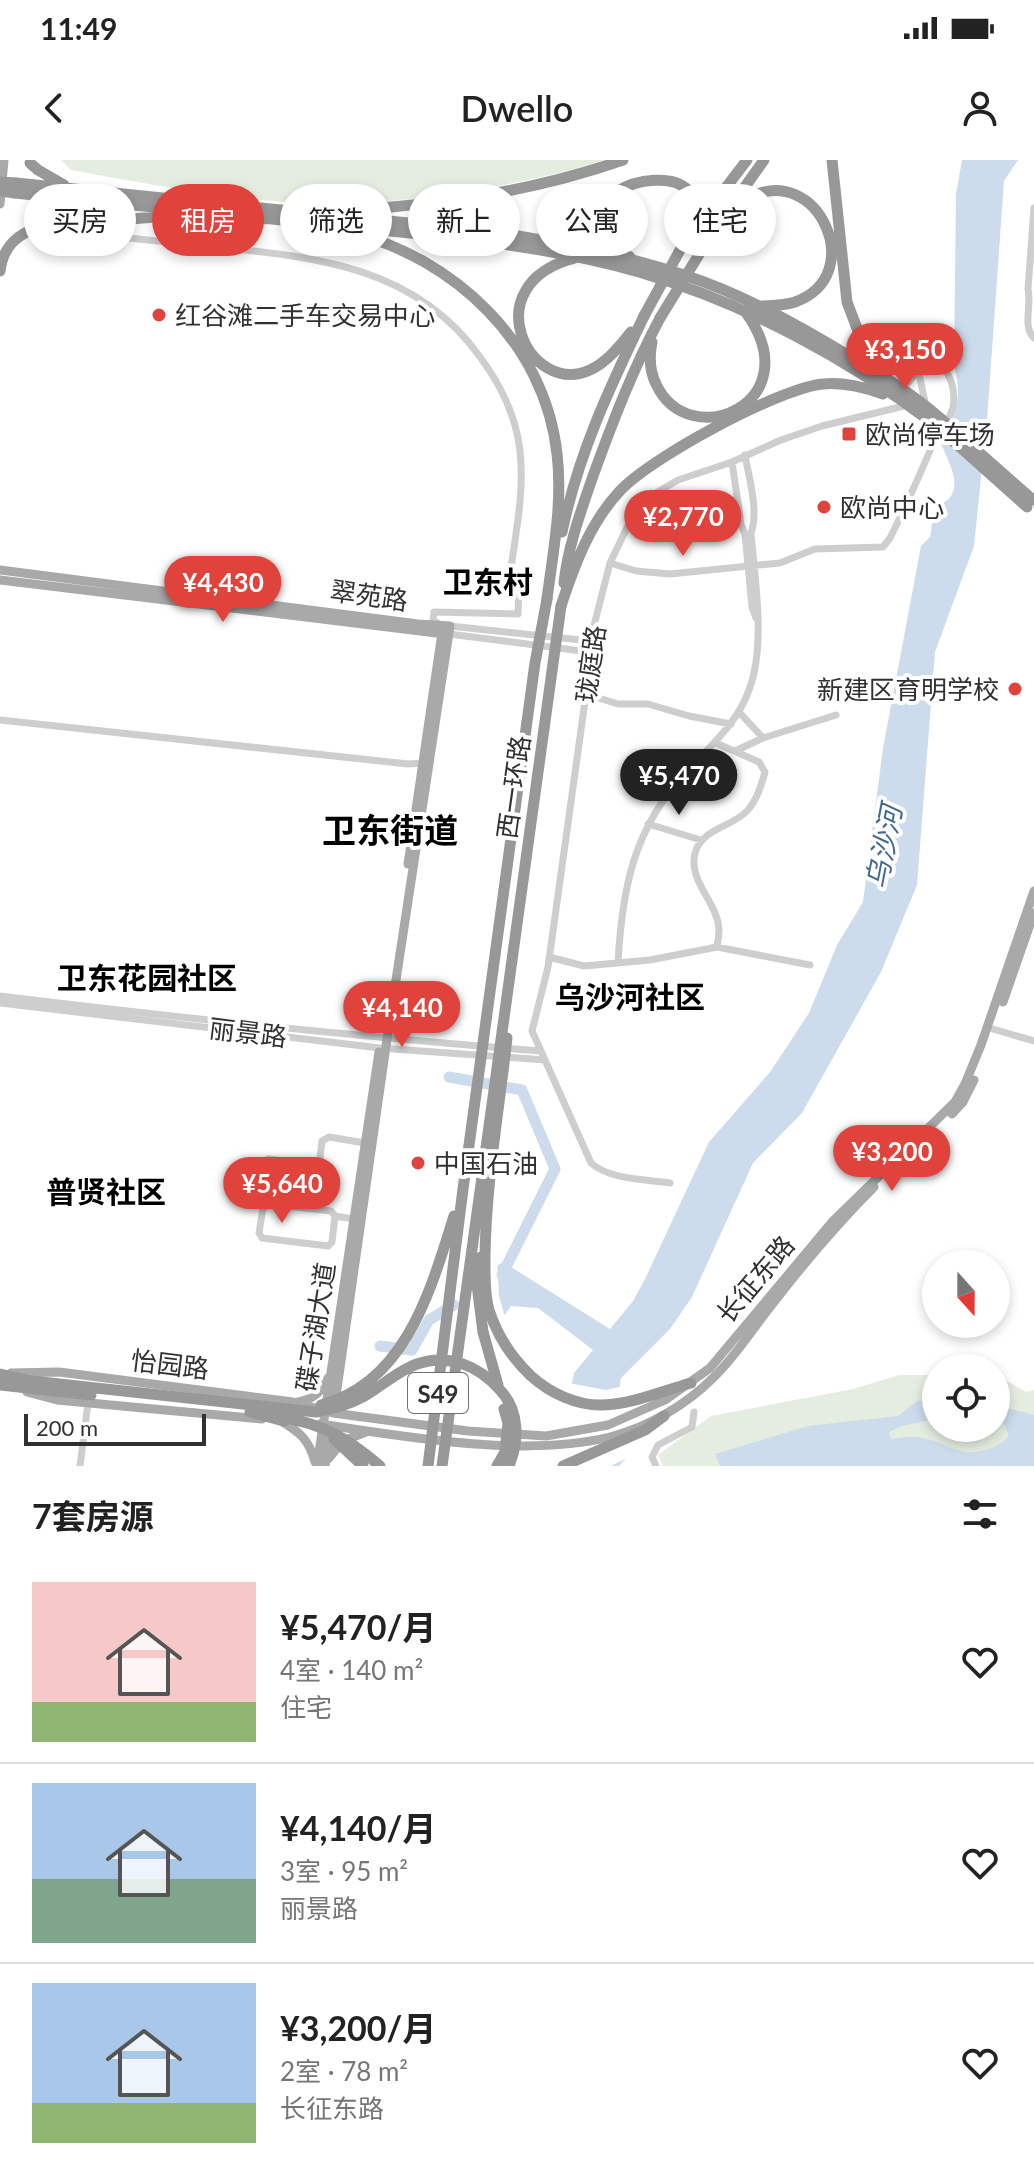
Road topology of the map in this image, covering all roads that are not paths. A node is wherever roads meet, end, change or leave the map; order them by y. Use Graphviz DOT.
graph roads {
  1 [pos="4,160"];
  2 [pos="747,160"];
  3 [pos="764,160"];
  4 [pos="832,160"];
  5 [pos="30,163"];
  6 [pos="628,163"];
  7 [pos="659,166"];
  8 [pos="0,182"];
  9 [pos="63,184"];
  10 [pos="684,184"];
  11 [pos="728,184"];
  12 [pos="747,184"];
  13 [pos="16,188"];
  14 [pos="24,188"];
  15 [pos="0,191"];
  16 [pos="776,192"];
  17 [pos="136,195"];
  18 [pos="0,204"];
  19 [pos="152,205"];
  20 [pos="392,207"];
  21 [pos="1034,208"];
  22 [pos="280,213"];
  23 [pos="264,218"];
  24 [pos="277,219"];
  25 [pos="280,219"];
  26 [pos="136,223"];
  27 [pos="392,225"];
  28 [pos="392,228"];
  29 [pos="24,232"];
  30 [pos="136,239"];
  31 [pos="392,245"];
  32 [pos="677,256"];
  33 [pos="698,256"];
  34 [pos="577,258"];
  35 [pos="637,261"];
  36 [pos="0,271"];
  37 [pos="751,310"];
  38 [pos="644,316"];
  39 [pos="660,318"];
  40 [pos="1034,338"];
  41 [pos="918,369"];
  42 [pos="898,392"];
  43 [pos="908,405"];
  44 [pos="926,405"];
  45 [pos="937,421"];
  46 [pos="745,455"];
  47 [pos="732,462"];
  48 [pos="1032,506"];
  49 [pos="610,563"];
  50 [pos="751,567"];
  51 [pos="0,570"];
  52 [pos="0,580"];
  53 [pos="547,599"];
  54 [pos="561,606"];
  55 [pos="446,630"];
  56 [pos="590,641"];
  57 [pos="589,652"];
  58 [pos="586,694"];
  59 [pos="739,712"];
  60 [pos="836,715"];
  61 [pos="0,720"];
  62 [pos="731,724"];
  63 [pos="763,738"];
  64 [pos="716,743"];
  65 [pos="735,751"];
  66 [pos="423,763"];
  67 [pos="648,824"];
  68 [pos="701,840"];
  69 [pos="1034,891"];
  70 [pos="1034,913"];
  71 [pos="717,947"];
  72 [pos="512,951"];
  73 [pos="549,957"];
  74 [pos="618,963"];
  75 [pos="810,965"];
  76 [pos="0,996"];
  77 [pos="0,1003"];
  78 [pos="993,1029"];
  79 [pos="1034,1041"];
  80 [pos="383,1044"];
  81 [pos="541,1051"];
  82 [pos="545,1060"];
  83 [pos="365,1143"];
  84 [pos="268,1159"];
  85 [pos="319,1165"];
  86 [pos="670,1183"];
  87 [pos="463,1189"];
  88 [pos="314,1209"];
  89 [pos="335,1216"];
  90 [pos="354,1219"];
  91 [pos="486,1222"];
  92 [pos="340,1363"];
  93 [pos="332,1371"];
  94 [pos="0,1374"];
  95 [pos="691,1383"];
  96 [pos="0,1386"];
  97 [pos="293,1402"];
  98 [pos="88,1403"];
  99 [pos="254,1410"];
  100 [pos="329,1412"];
  101 [pos="694,1412"];
  102 [pos="664,1416"];
  103 [pos="371,1418"];
  104 [pos="281,1421"];
  105 [pos="328,1425"];
  106 [pos="370,1431"];
  107 [pos="546,1441"];
  108 [pos="80,1466"];
  109 [pos="316,1466"];
  110 [pos="325,1466"];
  111 [pos="363,1466"];
  112 [pos="380,1466"];
  113 [pos="428,1466"];
  114 [pos="442,1466"];
  115 [pos="497,1466"];
  116 [pos="509,1466"];
  117 [pos="563,1466"];
  118 [pos="656,1466"];
  1 -- 18 [label="main road"];
  2 -- 11 [label="highway, 西一环路 / S49"];
  3 -- 12 [label="highway, 西一环路 / S49"];
  4 -- 42 [label="highway"];
  5 -- 9 [label="highway"];
  6 -- 20 [label="highway"];
  6 -- 35 [label="highway"];
  7 -- 10 [label="highway"];
  8 -- 13 [label="highway, bridge"];
  13 -- 14 [label="highway"];
  13 -- 15 [label="highway, bridge"];
  13 -- 19 [label="highway"];
  16 -- 37 [label="highway"];
  17 -- 22 [label="highway"];
  21 -- 40 [label="street"];
  23 -- 24 [label="highway"];
  24 -- 25 [label="highway"];
  24 -- 26 [label="street"];
  27 -- 35 [label="highway"];
  28 -- 34 [label="highway"];
  29 -- 36 [label="highway"];
  30 -- 55 [label="street"];
  31 -- 53 [label="highway"];
  32 -- 38 [label="highway, 西一环路 / S49, bridge"];
  33 -- 39 [label="highway, 西一环路 / S49, bridge"];
  34 -- 37 [label="highway"];
  34 -- 38 [label="highway"];
  35 -- 37 [label="highway"];
  37 -- 39 [label="highway"];
  37 -- 42 [label="highway"];
  38 -- 53 [label="highway, 西一环路 / S49"];
  39 -- 54 [label="highway, 西一环路 / S49"];
  41 -- 42 [label="street"];
  41 -- 44 [label="street"];
  41 -- 50 [label="street"];
  42 -- 43 [label="highway"];
  42 -- 44 [label="highway"];
  42 -- 54 [label="highway"];
  43 -- 45 [label="highway"];
  43 -- 46 [label="street, 珑庭路"];
  44 -- 45 [label="highway"];
  45 -- 48 [label="highway, bridge"];
  46 -- 47 [label="street, 珑庭路"];
  46 -- 50 [label="street"];
  47 -- 49 [label="street, 珑庭路"];
  47 -- 50 [label="street"];
  49 -- 50 [label="street"];
  49 -- 56 [label="street, 珑庭路"];
  50 -- 59 [label="street"];
  51 -- 55 [label="main road, 翠苑路"];
  52 -- 55 [label="main road, 翠苑路"];
  53 -- 87 [label="highway, 西一环路 / S49, bridge"];
  54 -- 72 [label="highway, 西一环路 / S49, bridge"];
  55 -- 56 [label="street, 翠苑路"];
  55 -- 57 [label="street, 翠苑路"];
  55 -- 66 [label="main road, 碟子湖大道"];
  55 -- 80 [label="main road, 碟子湖大道"];
  56 -- 57 [label="street, 珑庭路"];
  57 -- 58 [label="street, 珑庭路"];
  58 -- 62 [label="street"];
  58 -- 73 [label="street, 珑庭路"];
  59 -- 62 [label="street"];
  59 -- 63 [label="street"];
  60 -- 63 [label="street"];
  61 -- 66 [label="street"];
  62 -- 64 [label="street"];
  63 -- 65 [label="street"];
  64 -- 65 [label="street"];
  64 -- 67 [label="street"];
  65 -- 68 [label="street"];
  66 -- 80 [label="main road, 碟子湖大道"];
  67 -- 68 [label="street"];
  67 -- 74 [label="street"];
  68 -- 71 [label="street"];
  69 -- 95 [label="main road, 长征东路"];
  70 -- 78 [label="main road, 长征东路"];
  71 -- 74 [label="street"];
  71 -- 75 [label="street"];
  72 -- 91 [label="highway, bridge"];
  72 -- 114 [label="highway, 西一环路 / S49, bridge"];
  73 -- 74 [label="street"];
  73 -- 81 [label="street, 珑庭路"];
  76 -- 80 [label="street, 丽景路"];
  77 -- 80 [label="street, 丽景路"];
  78 -- 79 [label="street"];
  78 -- 102 [label="main road, 长征东路"];
  80 -- 81 [label="street, 丽景路"];
  80 -- 82 [label="street, 丽景路"];
  80 -- 83 [label="main road, 碟子湖大道"];
  80 -- 92 [label="main road, 碟子湖大道"];
  81 -- 82 [label="street, 珑庭路"];
  82 -- 86 [label="street, 珑庭路"];
  83 -- 85 [label="street"];
  83 -- 90 [label="main road, 碟子湖大道"];
  84 -- 85 [label="street"];
  85 -- 88 [label="street"];
  87 -- 99 [label="highway, bridge"];
  87 -- 113 [label="highway, 西一环路 / S49, bridge"];
  88 -- 89 [label="street"];
  88 -- 89 [label="street"];
  89 -- 90 [label="street"];
  90 -- 93 [label="main road, 碟子湖大道"];
  91 -- 95 [label="highway, bridge"];
  91 -- 115 [label="highway, bridge"];
  92 -- 100 [label="main road, 碟子湖大道"];
  92 -- 103 [label="main road"];
  93 -- 97 [label="main road"];
  93 -- 100 [label="main road, 碟子湖大道"];
  94 -- 97 [label="main road, 怡园路"];
  94 -- 99 [label="highway, bridge"];
  95 -- 107 [label="main road, 长征东路"];
  96 -- 98 [label="main road, 怡园路"];
  96 -- 99 [label="highway, bridge"];
  97 -- 100 [label="main road, 怡园路"];
  98 -- 104 [label="main road, 怡园路"];
  98 -- 108 [label="street"];
  99 -- 111 [label="highway, bridge"];
  99 -- 112 [label="highway, bridge"];
  99 -- 116 [label="highway, bridge"];
  100 -- 103 [label="main road, 长征东路"];
  100 -- 105 [label="main road, 碟子湖大道"];
  101 -- 118 [label="street"];
  102 -- 107 [label="main road, 长征东路"];
  102 -- 117 [label="highway"];
  103 -- 107 [label="main road, 长征东路"];
  104 -- 105 [label="main road, 怡园路"];
  104 -- 109 [label="main road"];
  105 -- 106 [label="main road, 长征东路"];
  105 -- 109 [label="main road, 碟子湖大道"];
  105 -- 110 [label="main road, 碟子湖大道"];
  106 -- 107 [label="main road, 长征东路"];
  106 -- 110 [label="main road"];
}
